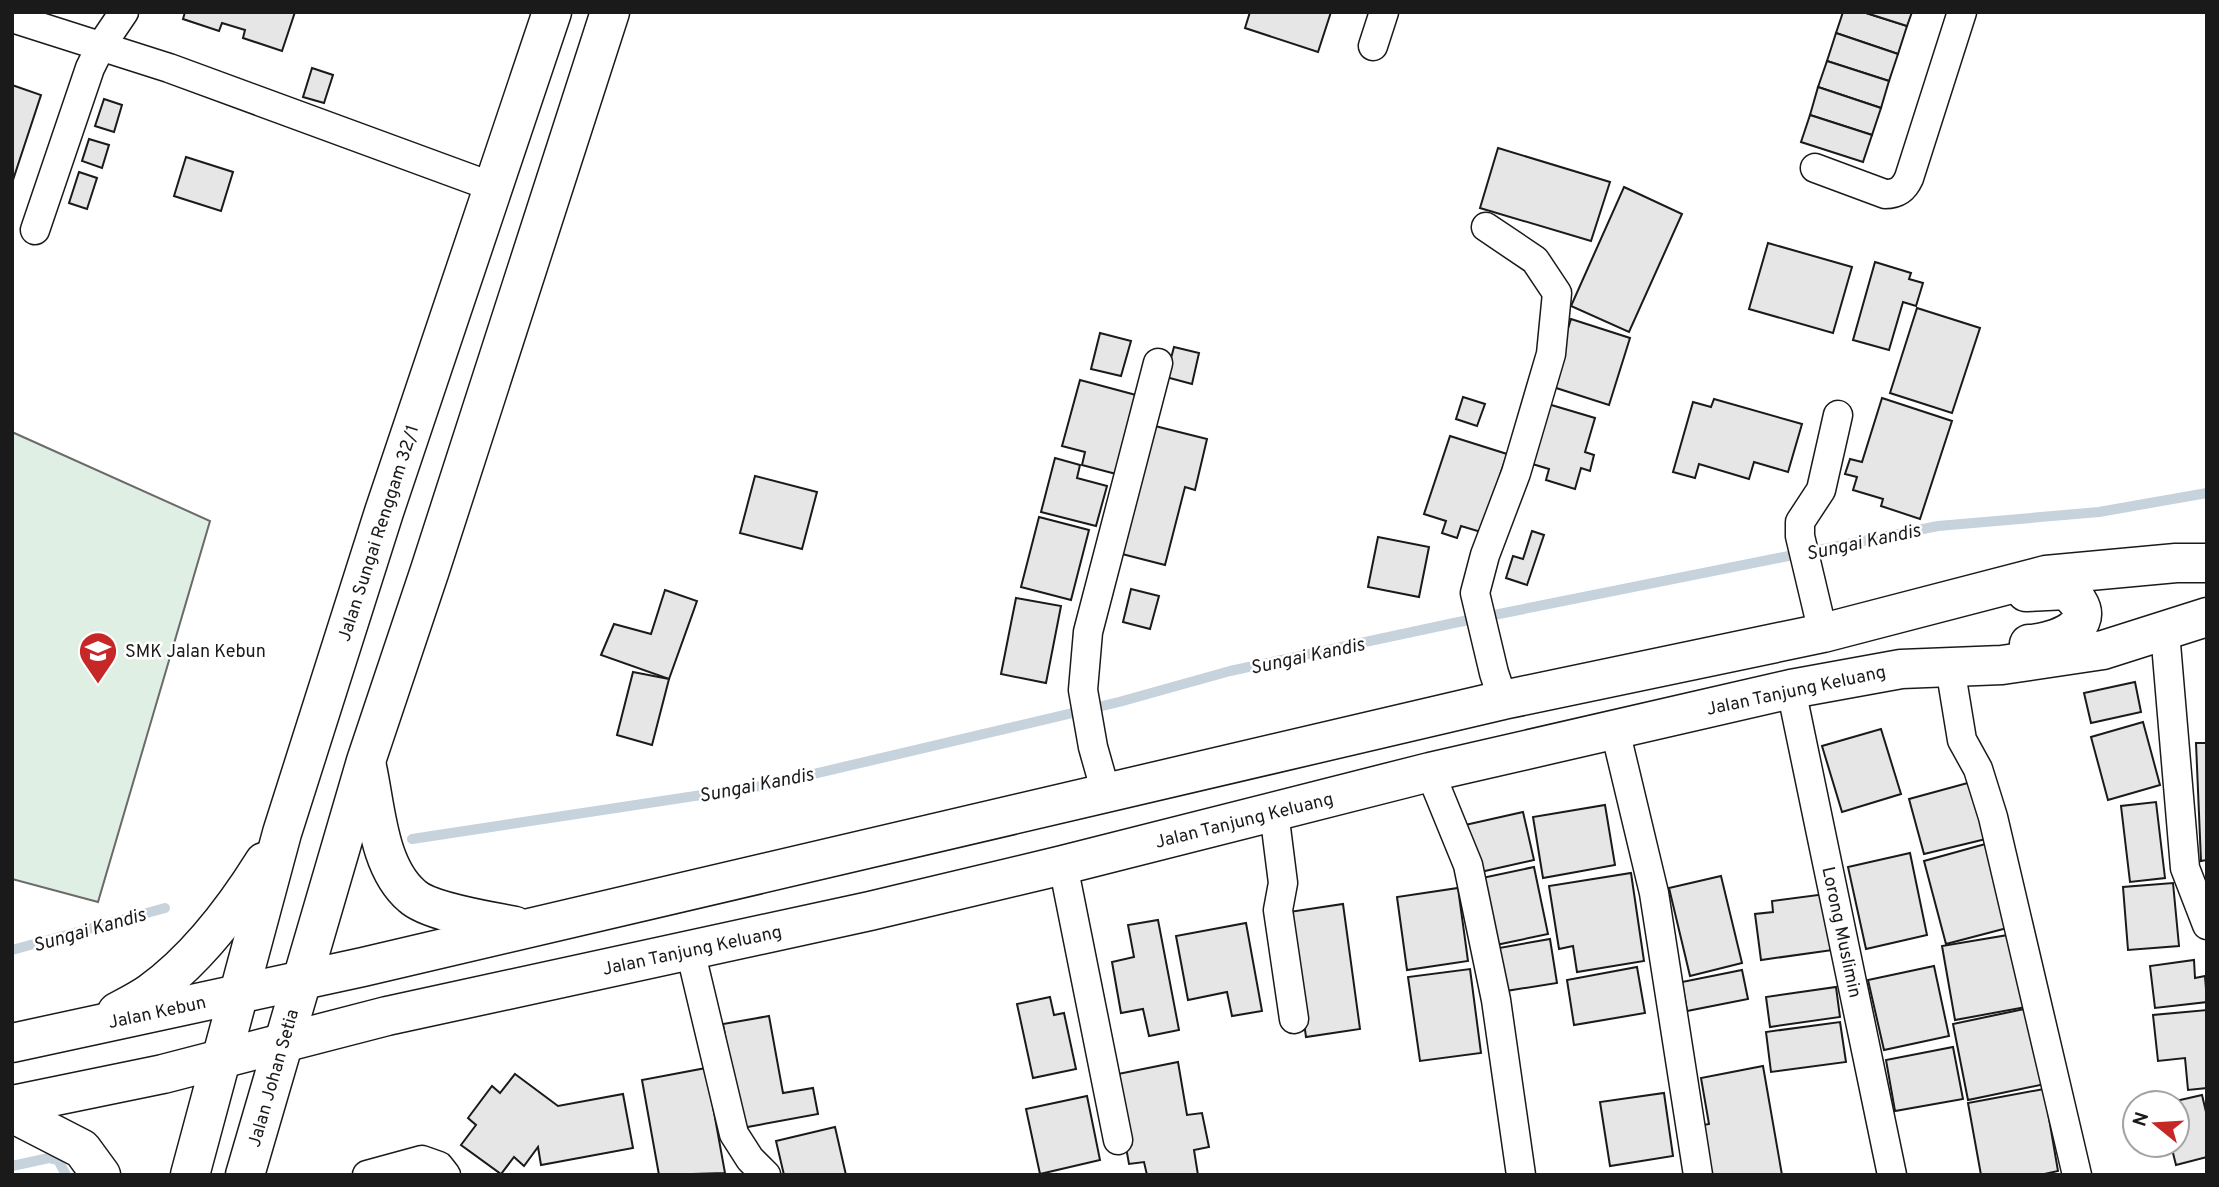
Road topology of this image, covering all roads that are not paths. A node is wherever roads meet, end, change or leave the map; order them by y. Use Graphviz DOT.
graph roads {
  1 [pos="124,12"];
  2 [pos="552,12"];
  3 [pos="610,12"];
  4 [pos="1384,12"];
  5 [pos="1962,12"];
  6 [pos="12,18"];
  7 [pos="101,46"];
  8 [pos="1373,46"];
  9 [pos="1815,168"];
  10 [pos="493,187"];
  11 [pos="1486,227"];
  12 [pos="35,230"];
  13 [pos="1158,363"];
  14 [pos="1838,415"];
  15 [pos="2207,562"];
  16 [pos="1934,603"];
  17 [pos="2207,617"];
  18 [pos="2165,632"];
  19 [pos="1824,633"];
  20 [pos="1950,667"];
  21 [pos="1499,687"];
  22 [pos="1791,689"];
  23 [pos="1615,730"];
  24 [pos="366,761"];
  25 [pos="1430,772"];
  26 [pos="1106,793"];
  27 [pos="1274,813"];
  28 [pos="282,833"];
  29 [pos="1063,865"];
  30 [pos="2207,925"];
  31 [pos="526,929"];
  32 [pos="690,950"];
  33 [pos="302,981"];
  34 [pos="238,994"];
  35 [pos="1294,1019"];
  36 [pos="94,1026"];
  37 [pos="12,1044"];
  38 [pos="283,1044"];
  39 [pos="222,1059"];
  40 [pos="12,1105"];
  41 [pos="12,1113"];
  42 [pos="1118,1140"];
  43 [pos="101,1175"];
  44 [pos="190,1175"];
  45 [pos="245,1175"];
  46 [pos="368,1175"];
  47 [pos="446,1175"];
  48 [pos="766,1175"];
  49 [pos="1521,1175"];
  50 [pos="1698,1175"];
  51 [pos="1892,1175"];
  52 [pos="2077,1175"];
  1 -- 7 [label="street"];
  2 -- 10 [label="main road, Jalan Sungai Renggam 32/1"];
  3 -- 24 [label="main road"];
  4 -- 8 [label="street"];
  5 -- 9 [label="street"];
  6 -- 7 [label="street"];
  7 -- 10 [label="street"];
  7 -- 12 [label="street"];
  10 -- 28 [label="main road, Jalan Sungai Renggam 32/1"];
  11 -- 21 [label="street"];
  13 -- 26 [label="street"];
  14 -- 19 [label="street"];
  15 -- 16 [label="main road"];
  16 -- 19 [label="main road"];
  16 -- 20 [label="main road"];
  17 -- 18 [label="main road, Jalan Tanjung Keluang"];
  18 -- 20 [label="main road, Jalan Tanjung Keluang"];
  18 -- 30 [label="street"];
  19 -- 21 [label="main road"];
  20 -- 22 [label="main road, Jalan Tanjung Keluang"];
  20 -- 52 [label="street"];
  21 -- 26 [label="main road"];
  22 -- 23 [label="main road, Jalan Tanjung Keluang"];
  22 -- 51 [label="street, Lorong Muslimin"];
  23 -- 25 [label="main road, Jalan Tanjung Keluang"];
  23 -- 50 [label="street"];
  24 -- 31 [label="main road"];
  24 -- 33 [label="main road"];
  25 -- 27 [label="main road, Jalan Tanjung Keluang"];
  25 -- 49 [label="street"];
  26 -- 31 [label="main road"];
  27 -- 29 [label="main road, Jalan Tanjung Keluang"];
  27 -- 35 [label="street"];
  28 -- 34 [label="main road, Jalan Sungai Renggam 32/1"];
  28 -- 36 [label="main road"];
  29 -- 32 [label="main road, Jalan Tanjung Keluang"];
  29 -- 42 [label="street"];
  31 -- 33 [label="main road"];
  32 -- 38 [label="main road, Jalan Tanjung Keluang"];
  32 -- 48 [label="street"];
  33 -- 34 [label="main road, Jalan Kebun"];
  33 -- 38 [label="main road, Jalan Johan Setia"];
  34 -- 36 [label="main road, Jalan Kebun"];
  34 -- 39 [label="main road, Jalan Sungai Renggam 32/1"];
  36 -- 37 [label="main road, Jalan Kebun"];
  38 -- 39 [label="main road"];
  38 -- 45 [label="main road, Jalan Johan Setia"];
  39 -- 40 [label="main road"];
  39 -- 44 [label="main road"];
  41 -- 43 [label="main road"];
  46 -- 47 [label="street"];
}
